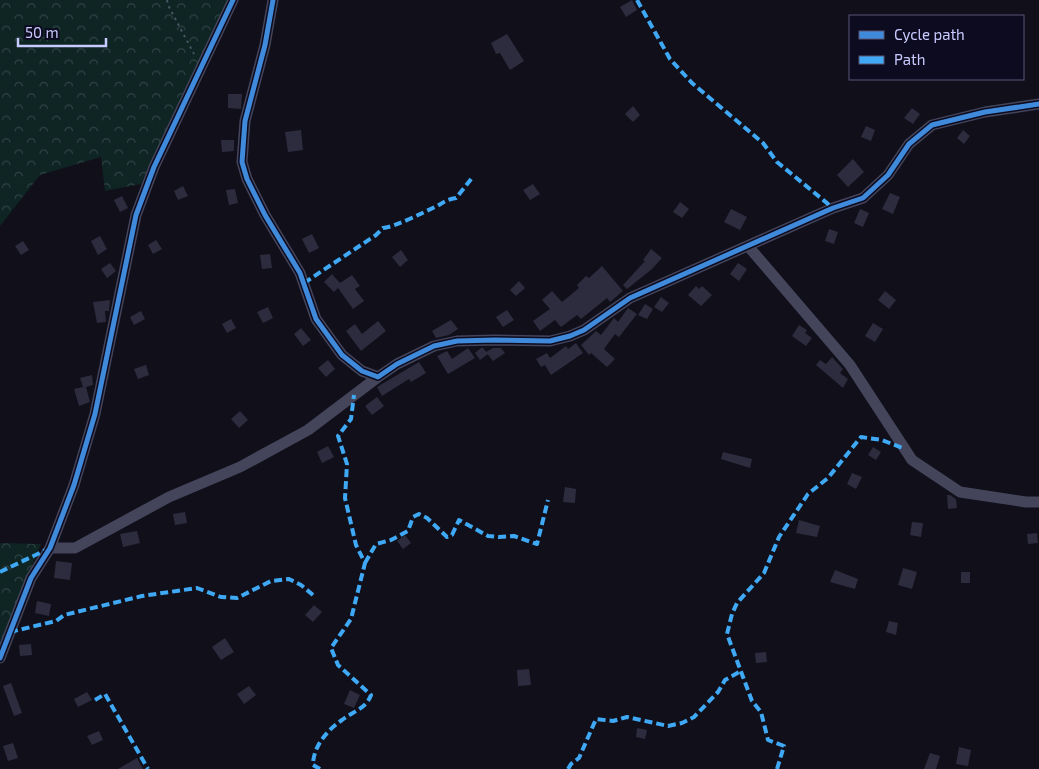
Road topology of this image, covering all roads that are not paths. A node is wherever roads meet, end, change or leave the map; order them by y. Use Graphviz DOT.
graph roads {
  1 [pos="233,0"];
  2 [pos="274,0"];
  3 [pos="1039,104"];
  4 [pos="748,246"];
  5 [pos="378,377"];
  6 [pos="1039,502"];
  7 [pos="50,548"];
  8 [pos="0,658"];
  1 -- 7 [label="street"];
  2 -- 5 [label="street"];
  3 -- 4 [label="street"];
  4 -- 5 [label="street"];
  4 -- 6 [label="street"];
  5 -- 7 [label="street"];
  7 -- 8 [label="street"];
}
